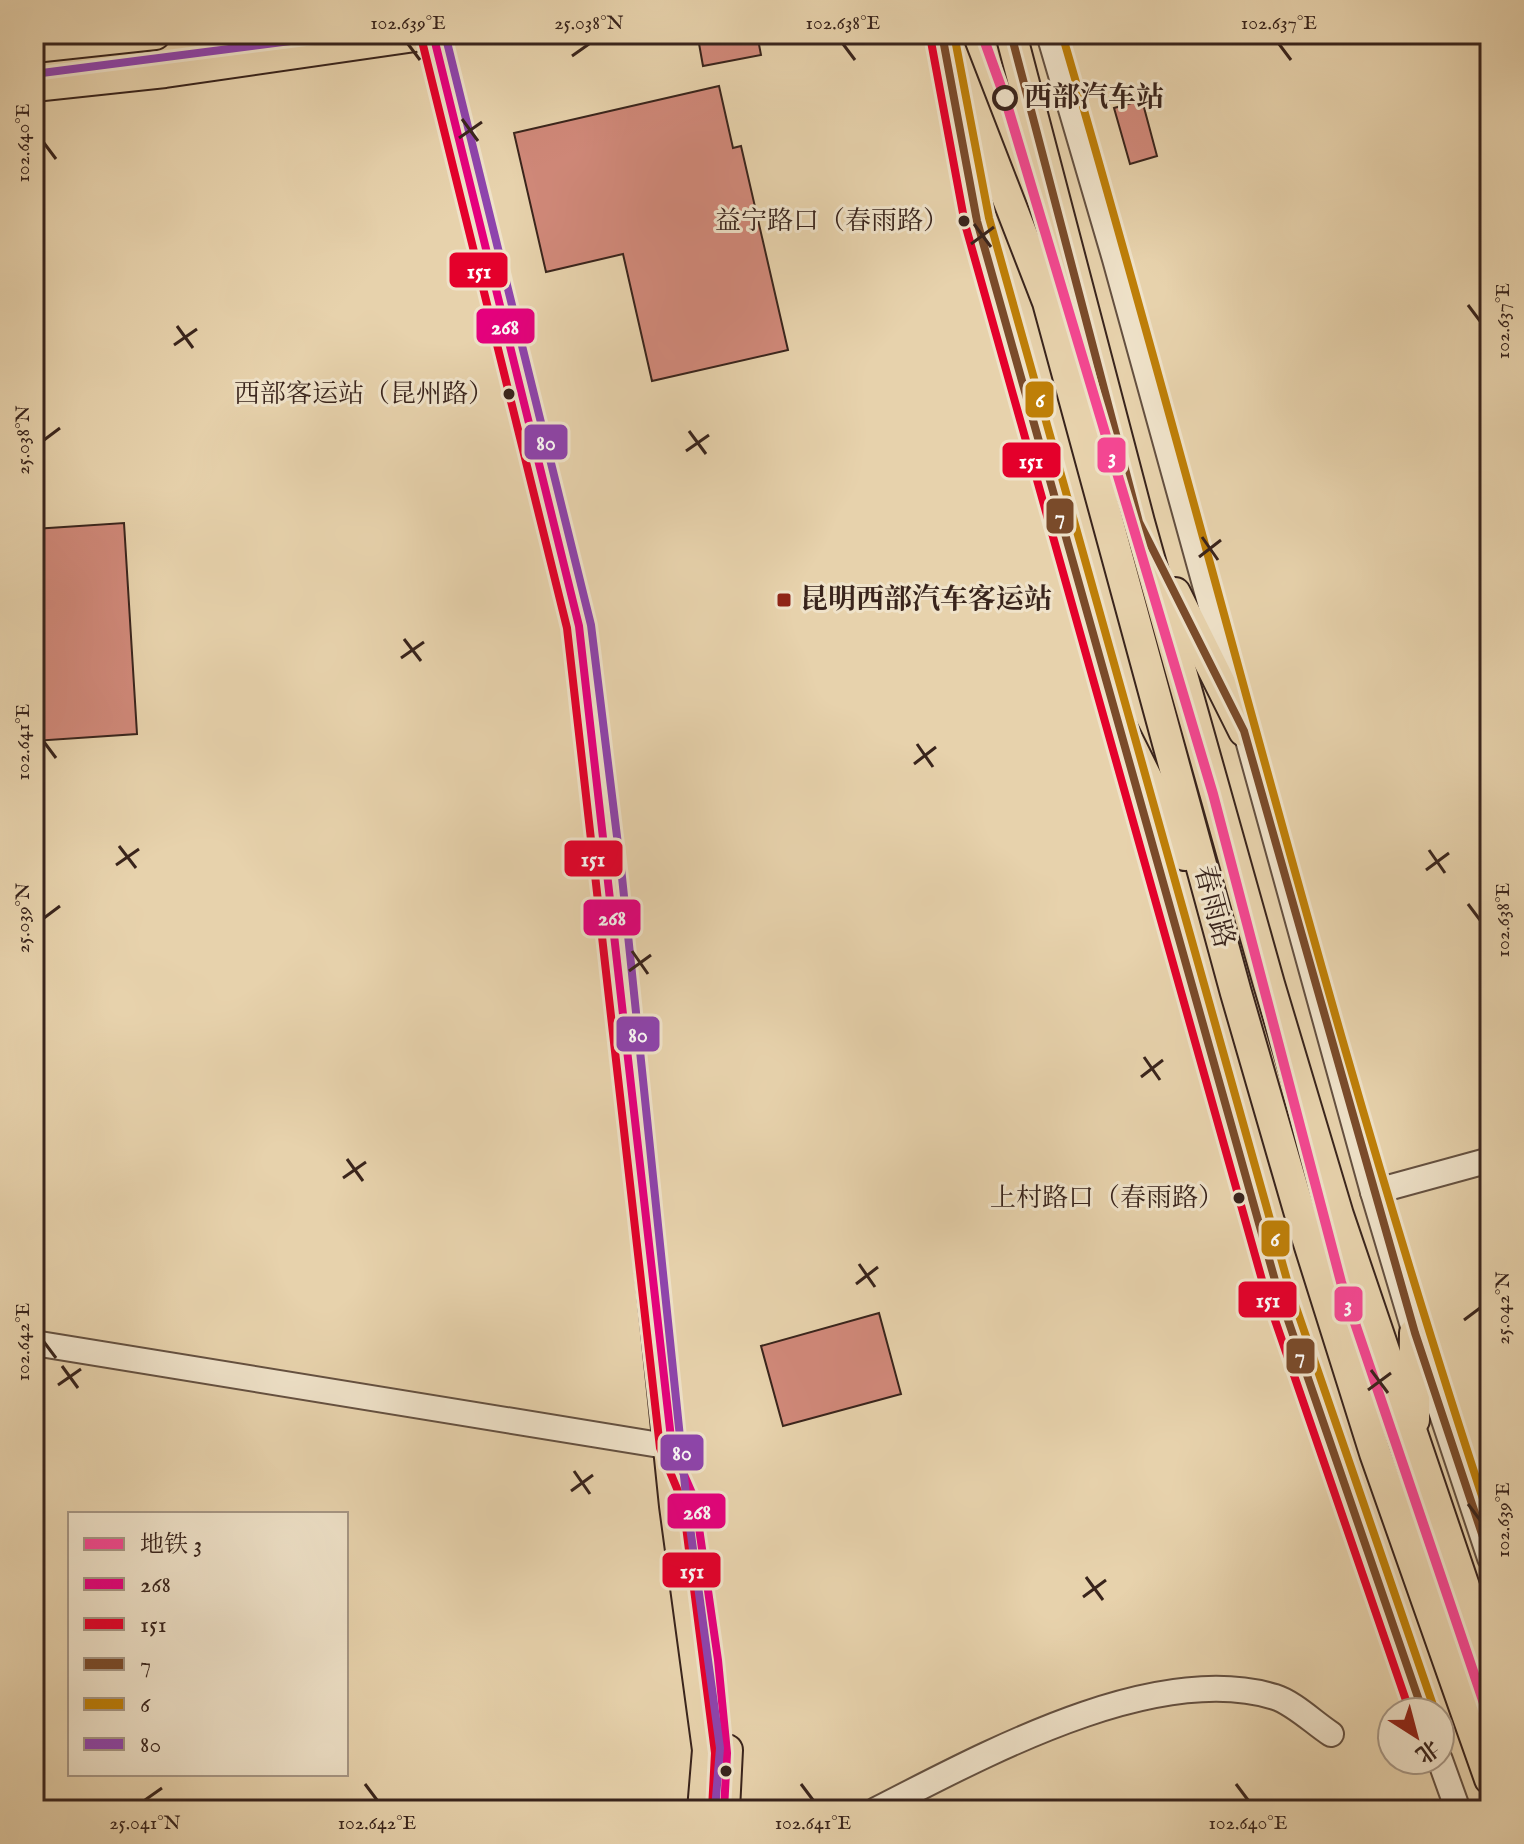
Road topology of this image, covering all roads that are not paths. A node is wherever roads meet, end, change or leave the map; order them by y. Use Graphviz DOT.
graph roads {
  1 [pos="155,34"];
  2 [pos="431,34"];
  3 [pos="943,34"];
  4 [pos="1011,34"];
  5 [pos="1049,34"];
  6 [pos="34,47"];
  7 [pos="34,86"];
  8 [pos="1139,522"];
  9 [pos="1118,721"];
  10 [pos="1244,731"];
  11 [pos="1214,913"];
  12 [pos="1490,1160"];
  13 [pos="1373,1192"];
  14 [pos="1415,1333"];
  15 [pos="34,1343"];
  16 [pos="1414,1446"];
  17 [pos="672,1447"];
  18 [pos="1490,1558"];
  19 [pos="1490,1663"];
  20 [pos="1417,1696"];
  21 [pos="1331,1734"];
  22 [pos="1446,1776"];
  23 [pos="1490,1779"];
  24 [pos="703,1810"];
  25 [pos="724,1810"];
  26 [pos="876,1810"];
  27 [pos="1458,1810"];
  1 -- 6 [label="main road"];
  2 -- 7 [label="main road"];
  2 -- 17 [label="main road"];
  3 -- 9 [label="street"];
  3 -- 11 [label="main road, 春雨路"];
  4 -- 8 [label="main road, 春雨路"];
  5 -- 10 [label="street"];
  8 -- 10 [label="main road"];
  8 -- 16 [label="main road, 春雨路"];
  9 -- 11 [label="main road"];
  9 -- 20 [label="street"];
  10 -- 13 [label="street"];
  11 -- 23 [label="main road, 春雨路"];
  12 -- 13 [label="street"];
  13 -- 14 [label="street"];
  14 -- 16 [label="main road"];
  14 -- 18 [label="street"];
  15 -- 17 [label="street"];
  16 -- 19 [label="main road, 春雨路"];
  17 -- 24 [label="main road"];
  17 -- 25 [label="main road"];
  21 -- 26 [label="street"];
  22 -- 27 [label="street"];
}
